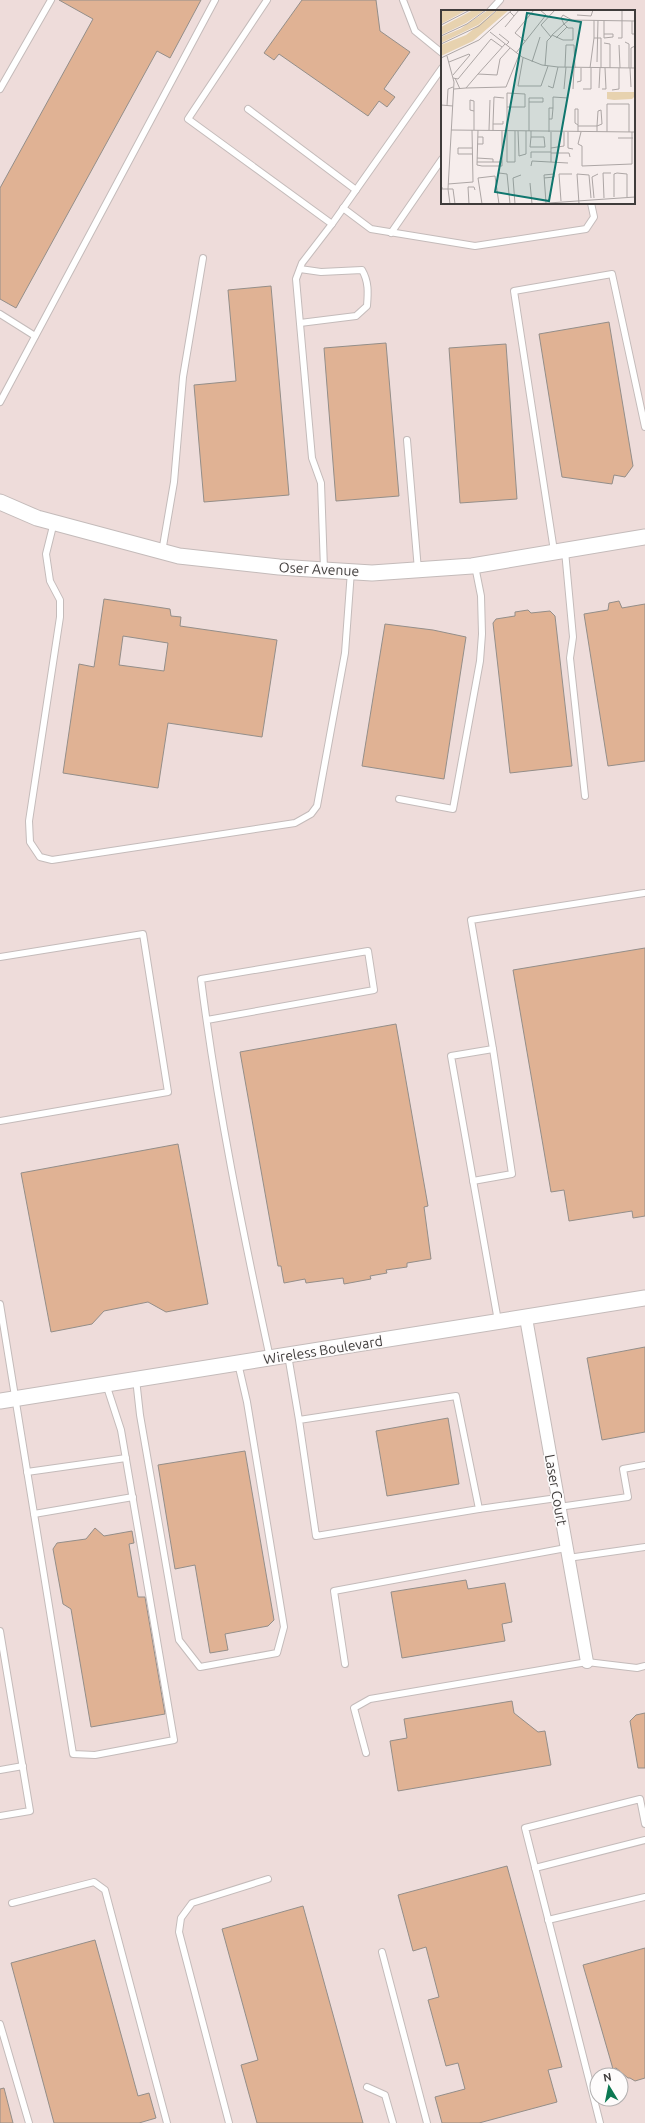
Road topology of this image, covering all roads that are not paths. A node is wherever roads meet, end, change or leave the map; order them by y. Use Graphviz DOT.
graph roads {
  1 [pos="51,0"];
  2 [pos="215,0"];
  3 [pos="267,0"];
  4 [pos="403,0"];
  5 [pos="500,0"];
  6 [pos="491,10"];
  7 [pos="441,52"];
  8 [pos="441,69"];
  9 [pos="0,90"];
  10 [pos="248,109"];
  11 [pos="441,160"];
  12 [pos="356,190"];
  13 [pos="591,204"];
  14 [pos="343,208"];
  15 [pos="332,224"];
  16 [pos="391,232"];
  17 [pos="203,258"];
  18 [pos="300,269"];
  19 [pos="0,314"];
  20 [pos="300,323"];
  21 [pos="35,336"];
  22 [pos="0,402"];
  23 [pos="645,427"];
  24 [pos="407,440"];
  25 [pos="1,505"];
  26 [pos="54,522"];
  27 [pos="645,537"];
  28 [pos="560,551"];
  29 [pos="162,552"];
  30 [pos="475,566"];
  31 [pos="324,570"];
  32 [pos="418,570"];
  33 [pos="351,571"];
  34 [pos="586,796"];
  35 [pos="399,799"];
  36 [pos="644,893"];
  37 [pos="0,956"];
  38 [pos="206,1020"];
  39 [pos="493,1049"];
  40 [pos="0,1121"];
  41 [pos="473,1181"];
  42 [pos="645,1298"];
  43 [pos="0,1304"];
  44 [pos="526,1318"];
  45 [pos="498,1322"];
  46 [pos="288,1355"];
  47 [pos="270,1358"];
  48 [pos="238,1363"];
  49 [pos="136,1379"];
  50 [pos="106,1384"];
  51 [pos="7,1399"];
  52 [pos="299,1420"];
  53 [pos="126,1458"];
  54 [pos="645,1465"];
  55 [pos="27,1472"];
  56 [pos="133,1497"];
  57 [pos="558,1502"];
  58 [pos="479,1509"];
  59 [pos="34,1514"];
  60 [pos="645,1547"];
  61 [pos="567,1553"];
  62 [pos="0,1631"];
  63 [pos="587,1662"];
  64 [pos="345,1664"];
  65 [pos="645,1666"];
  66 [pos="366,1753"];
  67 [pos="23,1766"];
  68 [pos="0,1770"];
  69 [pos="0,1816"];
  70 [pos="645,1824"];
  71 [pos="645,1840"];
  72 [pos="535,1868"];
  73 [pos="268,1879"];
  74 [pos="645,1897"];
  75 [pos="12,1904"];
  76 [pos="548,1920"];
  77 [pos="382,1952"];
  78 [pos="0,2024"];
  79 [pos="367,2087"];
  80 [pos="29,2123"];
  81 [pos="167,2123"];
  82 [pos="229,2123"];
  83 [pos="393,2123"];
  84 [pos="427,2123"];
  85 [pos="600,2123"];
  1 -- 9 [label="lane"];
  2 -- 21 [label="lane"];
  3 -- 15 [label="lane"];
  4 -- 7 [label="lane"];
  5 -- 6 [label="lane"];
  8 -- 12 [label="lane"];
  10 -- 12 [label="lane"];
  11 -- 16 [label="lane"];
  12 -- 14 [label="lane"];
  13 -- 16 [label="lane"];
  14 -- 15 [label="lane"];
  14 -- 16 [label="lane"];
  15 -- 18 [label="lane"];
  17 -- 29 [label="lane"];
  18 -- 20 [label="lane"];
  18 -- 20 [label="lane"];
  19 -- 21 [label="lane"];
  20 -- 31 [label="lane"];
  21 -- 22 [label="lane"];
  23 -- 28 [label="lane"];
  24 -- 32 [label="lane"];
  25 -- 26 [label="street, Oser Avenue"];
  26 -- 29 [label="street, Oser Avenue"];
  26 -- 33 [label="lane"];
  27 -- 28 [label="street, Oser Avenue"];
  28 -- 30 [label="street, Oser Avenue"];
  28 -- 34 [label="lane"];
  29 -- 31 [label="street, Oser Avenue"];
  30 -- 32 [label="street, Oser Avenue"];
  30 -- 35 [label="lane"];
  31 -- 33 [label="street, Oser Avenue"];
  32 -- 33 [label="street, Oser Avenue"];
  36 -- 39 [label="lane"];
  37 -- 40 [label="lane"];
  38 -- 38 [label="lane"];
  38 -- 47 [label="lane"];
  39 -- 41 [label="lane"];
  39 -- 41 [label="lane"];
  41 -- 45 [label="lane"];
  42 -- 44 [label="street, Wireless Boulevard"];
  43 -- 51 [label="lane"];
  44 -- 45 [label="street, Wireless Boulevard"];
  44 -- 57 [label="street, Laser Court"];
  45 -- 46 [label="street, Wireless Boulevard"];
  46 -- 47 [label="street, Wireless Boulevard"];
  46 -- 52 [label="lane"];
  47 -- 48 [label="street, Wireless Boulevard"];
  48 -- 49 [label="street, Wireless Boulevard"];
  48 -- 49 [label="lane"];
  49 -- 50 [label="street, Wireless Boulevard"];
  50 -- 51 [label="street, Wireless Boulevard"];
  50 -- 53 [label="lane"];
  51 -- 55 [label="lane"];
  52 -- 58 [label="lane"];
  52 -- 58 [label="lane"];
  53 -- 55 [label="lane"];
  53 -- 56 [label="lane"];
  54 -- 57 [label="lane"];
  55 -- 59 [label="lane"];
  56 -- 59 [label="lane"];
  56 -- 59 [label="lane"];
  57 -- 58 [label="lane"];
  57 -- 61 [label="street, Laser Court"];
  60 -- 61 [label="lane"];
  61 -- 63 [label="street, Laser Court"];
  61 -- 64 [label="lane"];
  62 -- 67 [label="lane"];
  63 -- 65 [label="lane"];
  63 -- 66 [label="lane"];
  67 -- 68 [label="lane"];
  67 -- 69 [label="lane"];
  70 -- 72 [label="lane"];
  71 -- 72 [label="lane"];
  72 -- 76 [label="lane"];
  73 -- 82 [label="lane"];
  74 -- 76 [label="lane"];
  75 -- 81 [label="lane"];
  76 -- 85 [label="lane"];
  77 -- 84 [label="lane"];
  78 -- 80 [label="lane"];
  79 -- 83 [label="lane"];
}
